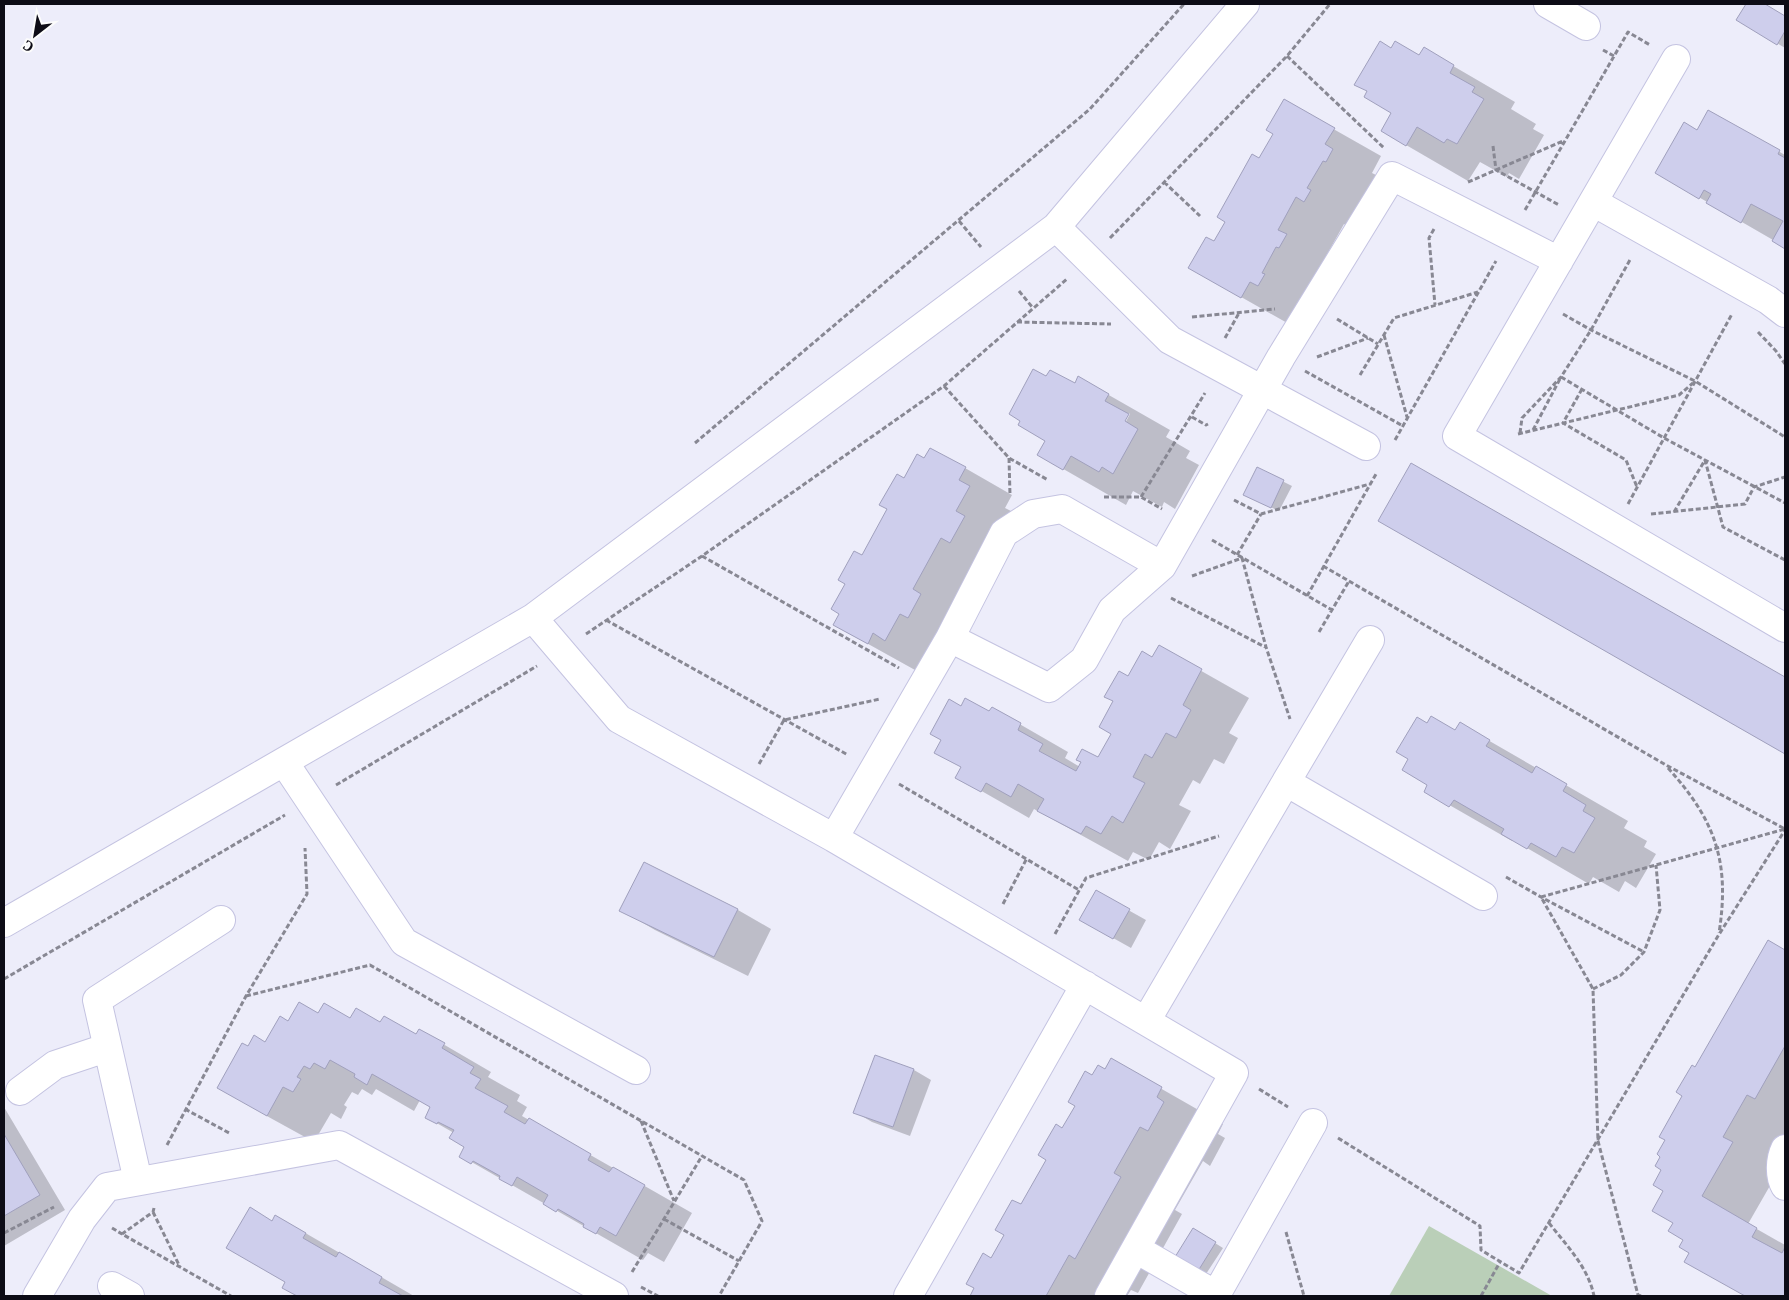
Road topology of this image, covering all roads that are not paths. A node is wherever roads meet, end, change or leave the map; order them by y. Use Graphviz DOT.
graph roads {
  1 [pos="1245,4"];
  2 [pos="1548,4"];
  3 [pos="1586,26"];
  4 [pos="1676,59"];
  5 [pos="1588,210"];
  6 [pos="1056,227"];
  7 [pos="1559,260"];
  8 [pos="1785,312"];
  9 [pos="1263,390"];
  10 [pos="1373,457"];
  11 [pos="1152,575"];
  12 [pos="533,618"];
  13 [pos="1785,628"];
  14 [pos="950,638"];
  15 [pos="1370,640"];
  16 [pos="284,762"];
  17 [pos="1286,782"];
  18 [pos="834,838"];
  19 [pos="1483,896"];
  20 [pos="221,920"];
  21 [pos="4,923"];
  22 [pos="1085,985"];
  23 [pos="1146,1021"];
  24 [pos="106,1048"];
  25 [pos="636,1070"];
  26 [pos="20,1091"];
  27 [pos="1313,1122"];
  28 [pos="1785,1149"];
  29 [pos="138,1181"];
  30 [pos="1785,1186"];
  31 [pos="1136,1249"];
  32 [pos="621,1288"];
  33 [pos="37,1296"];
  34 [pos="908,1296"];
  35 [pos="1109,1296"];
  1 -- 6 [label="lane"];
  2 -- 3 [label="lane"];
  4 -- 5 [label="lane"];
  5 -- 7 [label="lane"];
  5 -- 8 [label="lane"];
  6 -- 9 [label="lane"];
  6 -- 12 [label="lane"];
  7 -- 9 [label="lane"];
  7 -- 13 [label="lane"];
  9 -- 10 [label="lane"];
  9 -- 11 [label="lane"];
  11 -- 14 [label="lane"];
  11 -- 14 [label="lane"];
  12 -- 16 [label="lane"];
  12 -- 18 [label="lane"];
  14 -- 18 [label="lane"];
  15 -- 17 [label="lane"];
  16 -- 21 [label="lane"];
  16 -- 25 [label="lane"];
  17 -- 19 [label="lane"];
  17 -- 23 [label="lane"];
  18 -- 22 [label="lane"];
  20 -- 24 [label="lane"];
  22 -- 23 [label="lane"];
  22 -- 34 [label="lane"];
  23 -- 31 [label="lane"];
  24 -- 26 [label="lane"];
  24 -- 29 [label="lane"];
  27 -- 31 [label="lane"];
  28 -- 30 [label="lane"];
  29 -- 32 [label="lane"];
  29 -- 33 [label="lane"];
  31 -- 35 [label="lane"];
}
